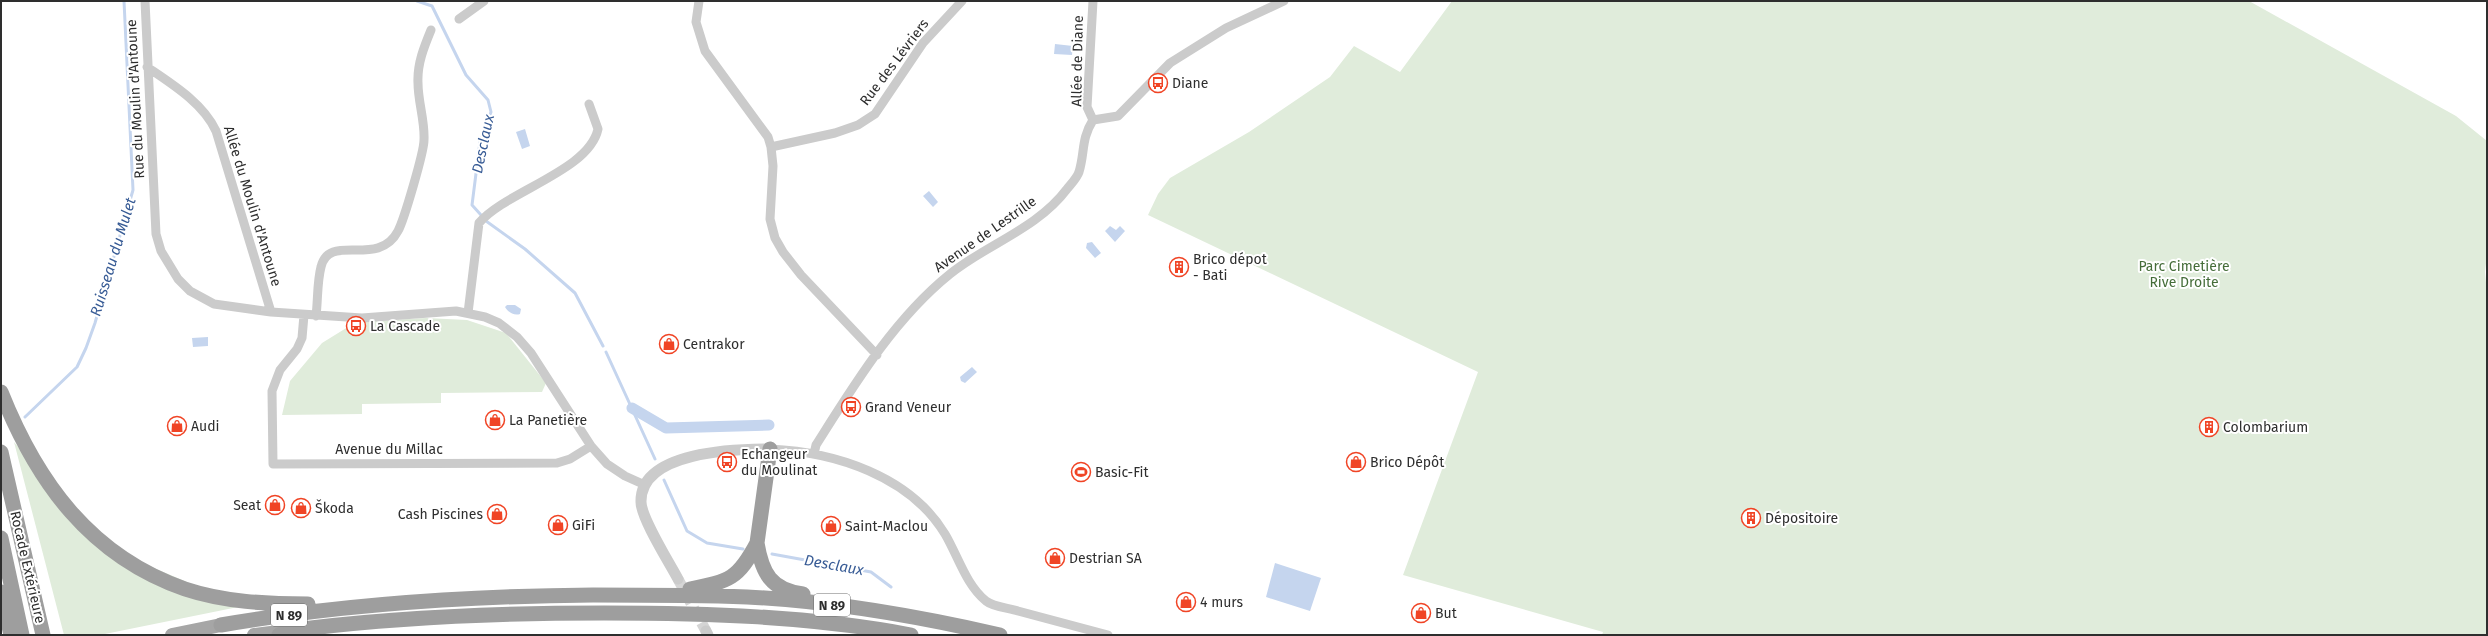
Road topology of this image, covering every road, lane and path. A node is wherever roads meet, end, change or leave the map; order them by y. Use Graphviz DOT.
graph roads {
  1 [pos="146,1"];
  2 [pos="484,1"];
  3 [pos="699,1"];
  4 [pos="962,1"];
  5 [pos="1092,1"];
  6 [pos="1284,1"];
  7 [pos="459,19"];
  8 [pos="431,30"];
  9 [pos="147,67"];
  10 [pos="589,104"];
  11 [pos="1093,120"];
  12 [pos="771,147"];
  13 [pos="272,312"];
  14 [pos="468,313"];
  15 [pos="304,315"];
  16 [pos="316,316"];
  17 [pos="877,355"];
  18 [pos="1,392"];
  19 [pos="591,446"];
  20 [pos="770,449"];
  21 [pos="1,452"];
  22 [pos="814,454"];
  23 [pos="645,485"];
  24 [pos="1,538"];
  25 [pos="757,543"];
  26 [pos="678,579"];
  27 [pos="1,592"];
  28 [pos="662,595"];
  29 [pos="357,605"];
  30 [pos="692,614"];
  31 [pos="221,625"];
  32 [pos="45,632"];
  33 [pos="283,633"];
  34 [pos="11,635"];
  35 [pos="22,635"];
  36 [pos="172,635"];
  37 [pos="234,635"];
  38 [pos="254,635"];
  39 [pos="849,635"];
  40 [pos="911,635"];
  41 [pos="998,635"];
  42 [pos="1108,635"];
  1 -- 9 [label="street, Rue du Moulin d'Antoune"];
  2 -- 7 [label="street"];
  3 -- 12 [label="street"];
  4 -- 12 [label="street, Rue des Lévriers"];
  5 -- 11 [label="street, Allée de Diane"];
  6 -- 11 [label="street"];
  8 -- 16 [label="street"];
  9 -- 13 [label="street, Allée du Moulin d'Antoune"];
  9 -- 13 [label="street, Rue du Moulin d'Antoune"];
  10 -- 14 [label="street"];
  11 -- 17 [label="street, Avenue de Lestrille"];
  12 -- 17 [label="street"];
  13 -- 15 [label="street, Rue du Moulin d'Antoune"];
  14 -- 16 [label="street, Rue du Moulin d'Antoune"];
  14 -- 19 [label="street, Rue du Moulin d'Antoune"];
  15 -- 16 [label="street, Rue du Moulin d'Antoune"];
  15 -- 19 [label="street, Avenue du Millac"];
  17 -- 22 [label="street, Avenue de Lestrille"];
  18 -- 29 [label="highway"];
  19 -- 23 [label="street"];
  20 -- 22 [label="street"];
  20 -- 23 [label="street"];
  20 -- 25 [label="highway"];
  21 -- 32 [label="highway, Rocade Extérieure"];
  22 -- 42 [label="street"];
  23 -- 26 [label="street"];
  24 -- 35 [label="highway"];
  25 -- 28 [label="highway"];
  25 -- 41 [label="highway"];
  27 -- 34 [label="highway"];
  28 -- 29 [label="highway, N 89"];
  28 -- 41 [label="highway, N 89"];
  29 -- 31 [label="highway, N 89"];
  30 -- 33 [label="highway, N 89"];
  30 -- 39 [label="highway"];
  30 -- 40 [label="highway, N 89"];
  31 -- 36 [label="main road, N 89"];
  31 -- 37 [label="highway"];
  33 -- 38 [label="main road, N 89"];
}
